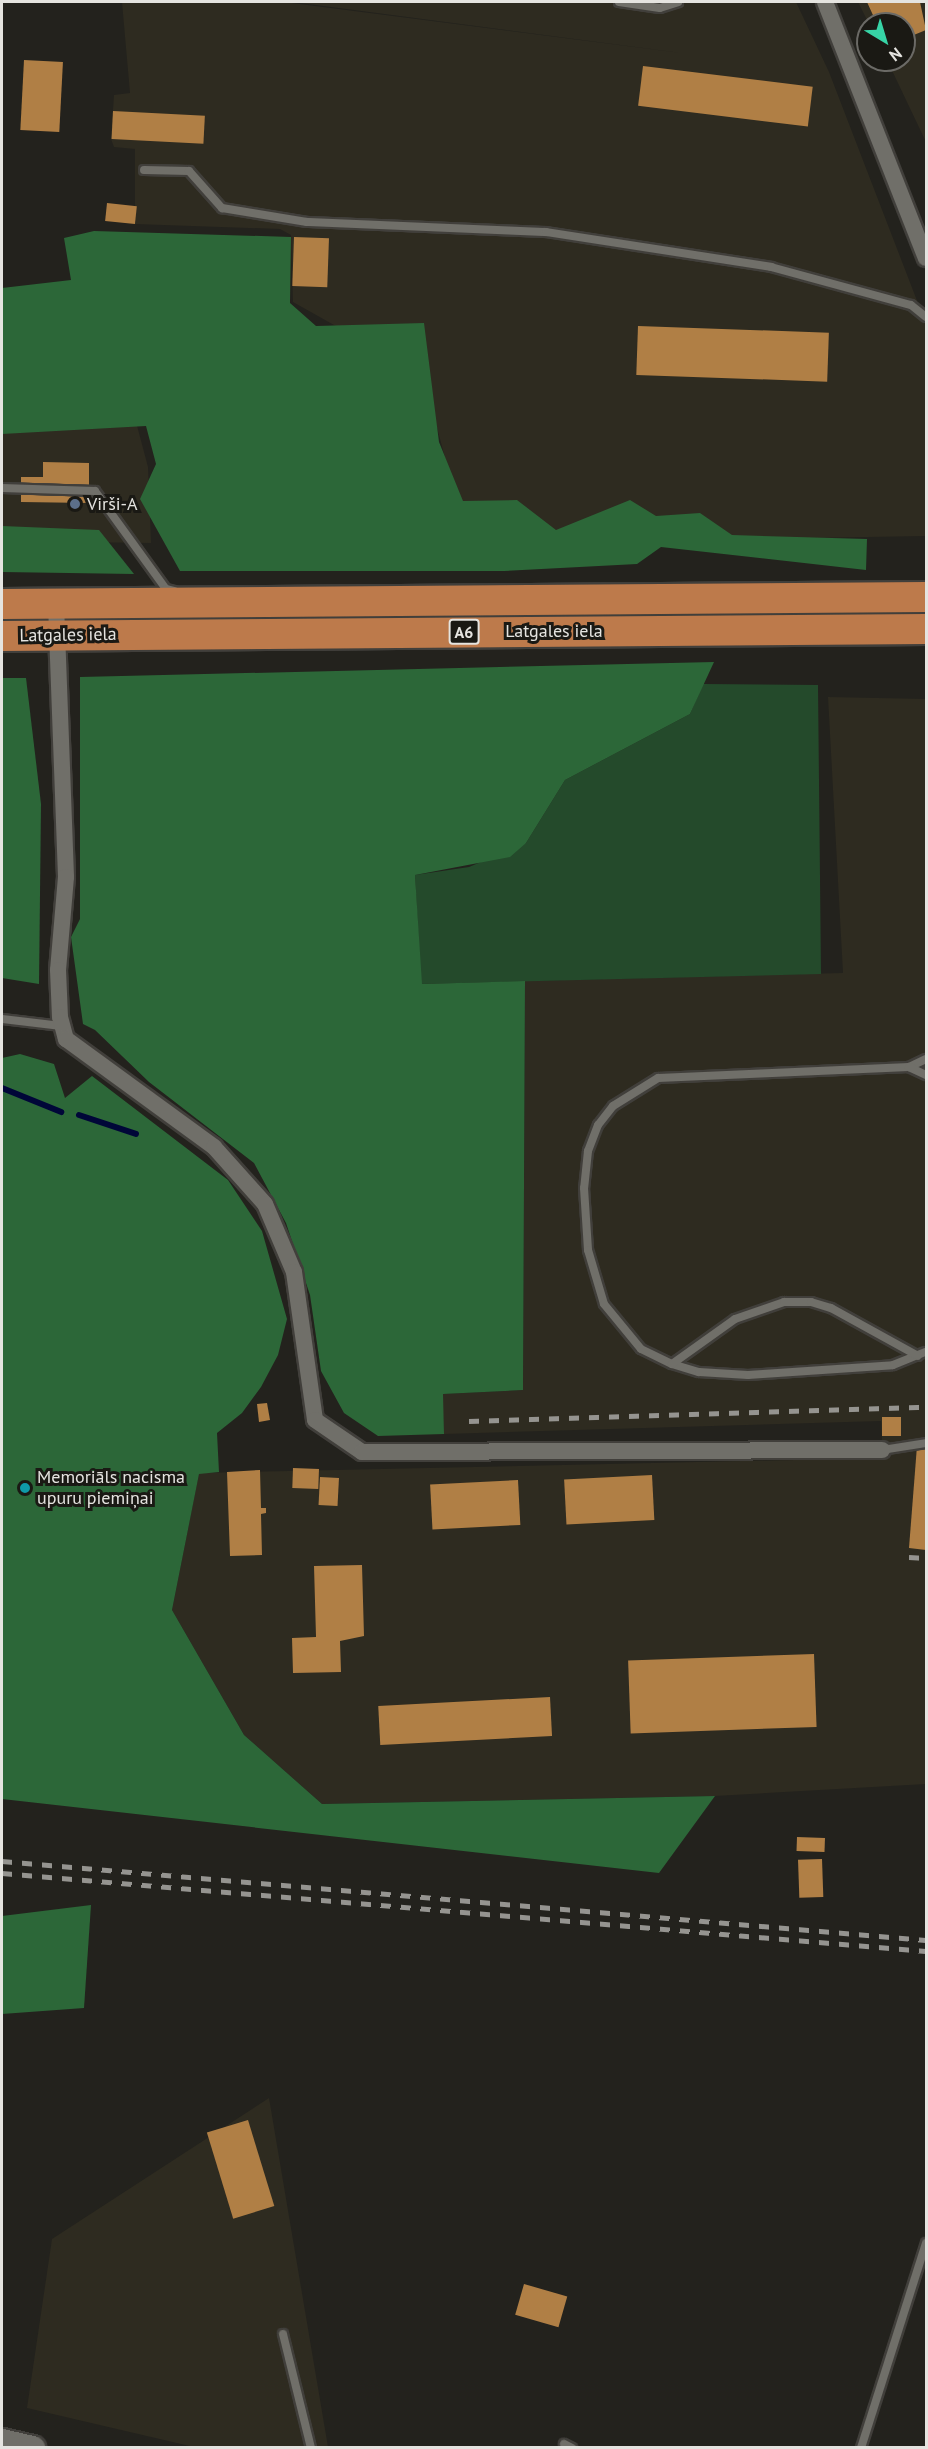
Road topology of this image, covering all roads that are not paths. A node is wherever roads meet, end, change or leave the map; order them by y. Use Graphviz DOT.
graph roads {
  1 [pos="619,2"];
  2 [pos="678,2"];
  3 [pos="825,2"];
  4 [pos="144,170"];
  5 [pos="927,258"];
  6 [pos="927,317"];
  7 [pos="2,488"];
  8 [pos="927,597"];
  9 [pos="244,603"];
  10 [pos="2,604"];
  11 [pos="57,604"];
  12 [pos="927,628"];
  13 [pos="57,635"];
  14 [pos="2,636"];
  15 [pos="2,1020"];
  16 [pos="62,1026"];
  17 [pos="927,1059"];
  18 [pos="909,1067"];
  19 [pos="927,1075"];
  20 [pos="922,1354"];
  21 [pos="672,1364"];
  22 [pos="927,1443"];
  23 [pos="882,1450"];
  24 [pos="927,2243"];
  25 [pos="283,2334"];
  26 [pos="2,2441"];
  27 [pos="33,2448"];
  28 [pos="311,2448"];
  29 [pos="861,2448"];
  1 -- 2 [label="lane"];
  3 -- 5 [label="street"];
  4 -- 6 [label="lane"];
  7 -- 9 [label="lane, Latgales iela"];
  8 -- 9 [label="highway, Latgales iela / A6"];
  9 -- 11 [label="highway, Latgales iela / A6"];
  10 -- 11 [label="highway, Latgales iela / A6"];
  11 -- 13 [label="street"];
  12 -- 13 [label="highway, Latgales iela / A6"];
  13 -- 14 [label="highway, Latgales iela / A6"];
  13 -- 16 [label="street"];
  15 -- 16 [label="lane"];
  16 -- 23 [label="street"];
  17 -- 18 [label="lane"];
  18 -- 19 [label="lane"];
  18 -- 21 [label="lane"];
  20 -- 21 [label="lane"];
  20 -- 21 [label="lane"];
  22 -- 23 [label="lane"];
  24 -- 29 [label="lane"];
  25 -- 28 [label="lane"];
  26 -- 27 [label="street"];
}
